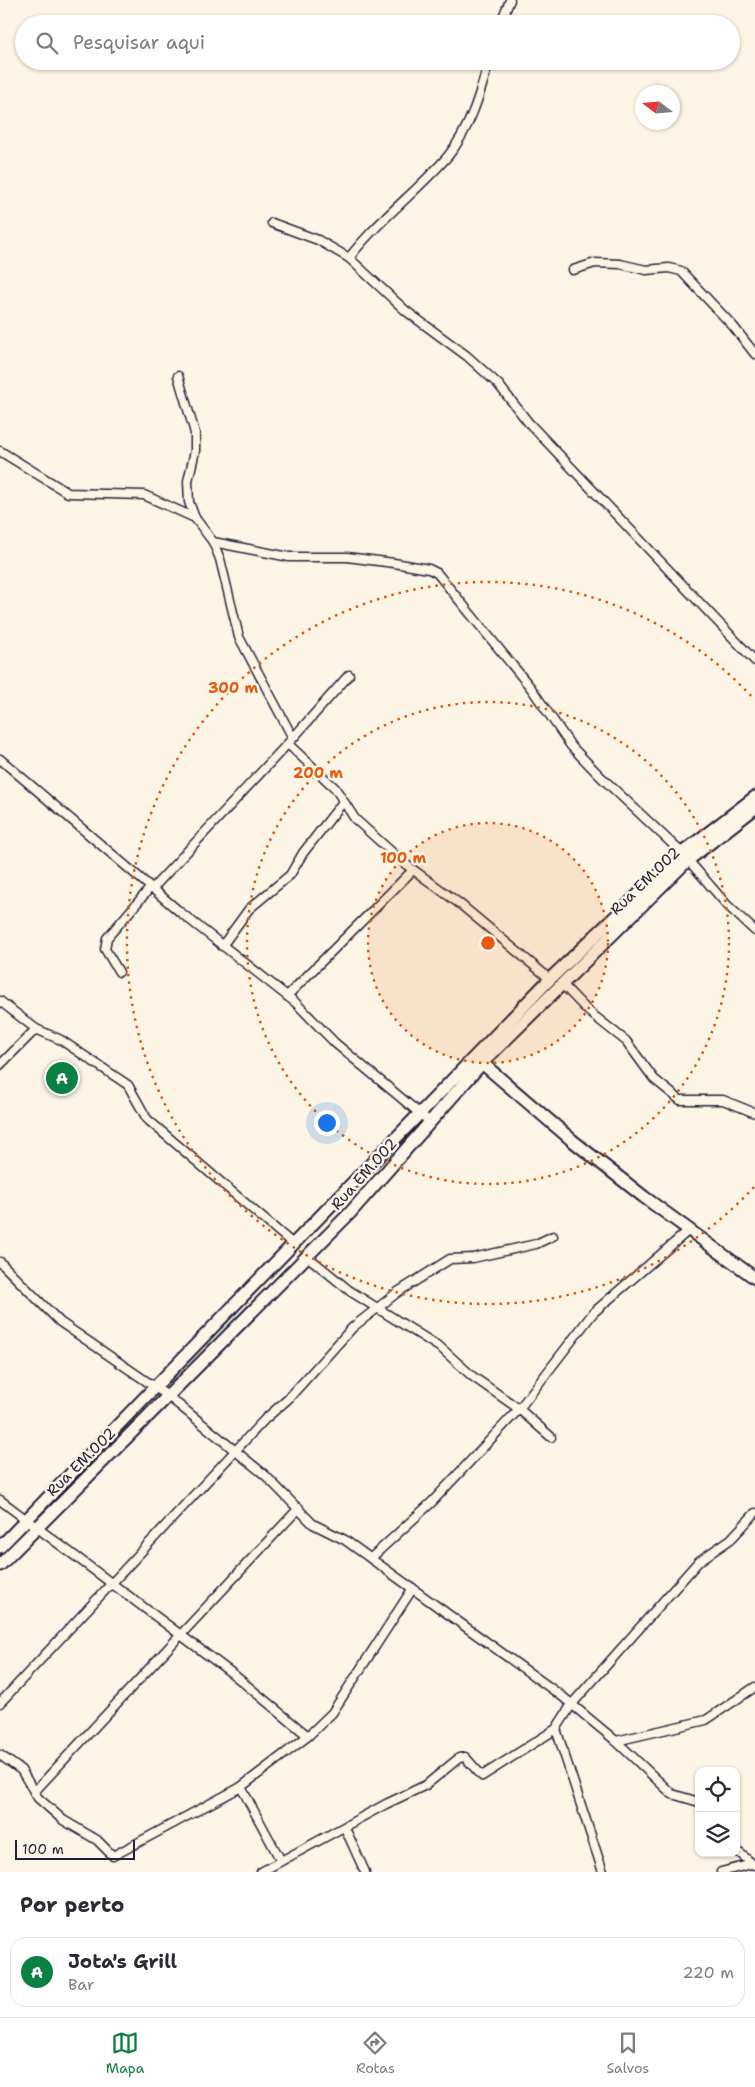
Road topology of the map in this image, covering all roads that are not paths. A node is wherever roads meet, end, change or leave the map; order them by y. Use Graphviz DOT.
graph roads {
  1 [pos="510,0"];
  2 [pos="504,15"];
  3 [pos="486,70"];
  4 [pos="272,223"];
  5 [pos="349,258"];
  6 [pos="573,270"];
  7 [pos="755,354"];
  8 [pos="178,376"];
  9 [pos="0,451"];
  10 [pos="195,518"];
  11 [pos="213,542"];
  12 [pos="755,661"];
  13 [pos="349,675"];
  14 [pos="291,741"];
  15 [pos="0,758"];
  16 [pos="755,796"];
  17 [pos="343,802"];
  18 [pos="755,808"];
  19 [pos="684,857"];
  20 [pos="413,870"];
  21 [pos="151,889"];
  22 [pos="755,931"];
  23 [pos="222,946"];
  24 [pos="119,972"];
  25 [pos="550,979"];
  26 [pos="562,984"];
  27 [pos="287,996"];
  28 [pos="0,1001"];
  29 [pos="36,1029"];
  30 [pos="482,1063"];
  31 [pos="0,1065"];
  32 [pos="420,1113"];
  33 [pos="755,1113"];
  34 [pos="430,1122"];
  35 [pos="689,1230"];
  36 [pos="553,1236"];
  37 [pos="293,1244"];
  38 [pos="307,1256"];
  39 [pos="0,1262"];
  40 [pos="755,1278"];
  41 [pos="378,1308"];
  42 [pos="156,1388"];
  43 [pos="168,1396"];
  44 [pos="519,1409"];
  45 [pos="551,1437"];
  46 [pos="235,1451"];
  47 [pos="0,1500"];
  48 [pos="299,1508"];
  49 [pos="755,1513"];
  50 [pos="27,1520"];
  51 [pos="38,1527"];
  52 [pos="0,1547"];
  53 [pos="371,1558"];
  54 [pos="0,1566"];
  55 [pos="112,1584"];
  56 [pos="413,1588"];
  57 [pos="180,1635"];
  58 [pos="755,1687"];
  59 [pos="0,1703"];
  60 [pos="572,1704"];
  61 [pos="556,1729"];
  62 [pos="308,1736"];
  63 [pos="616,1741"];
  64 [pos="0,1755"];
  65 [pos="241,1787"];
  66 [pos="34,1792"];
  67 [pos="695,1801"];
  68 [pos="346,1828"];
  69 [pos="740,1853"];
  70 [pos="281,1861"];
  71 [pos="754,1865"];
  72 [pos="261,1872"];
  73 [pos="365,1872"];
  74 [pos="603,1872"];
  75 [pos="721,1872"];
  1 -- 2 [label="street"];
  3 -- 5 [label="street"];
  4 -- 5 [label="street"];
  5 -- 12 [label="street"];
  6 -- 7 [label="street"];
  8 -- 10 [label="street"];
  9 -- 10 [label="street"];
  10 -- 11 [label="street"];
  11 -- 14 [label="street"];
  11 -- 19 [label="street"];
  13 -- 14 [label="street"];
  14 -- 17 [label="street"];
  14 -- 21 [label="street"];
  15 -- 21 [label="street"];
  16 -- 19 [label="street, Rua EM.002"];
  17 -- 20 [label="street"];
  17 -- 23 [label="street"];
  18 -- 19 [label="street, Rua EM.002"];
  19 -- 22 [label="street"];
  19 -- 25 [label="street, Rua EM.002"];
  19 -- 26 [label="street, Rua EM.002"];
  20 -- 25 [label="street"];
  20 -- 27 [label="street"];
  21 -- 23 [label="street"];
  21 -- 24 [label="street"];
  23 -- 27 [label="street"];
  25 -- 32 [label="street, Rua EM.002"];
  26 -- 30 [label="street, Rua EM.002"];
  26 -- 33 [label="street"];
  27 -- 32 [label="street"];
  28 -- 29 [label="street"];
  29 -- 31 [label="street"];
  29 -- 37 [label="street"];
  30 -- 34 [label="street, Rua EM.002"];
  30 -- 35 [label="street"];
  32 -- 34 [label="street"];
  32 -- 37 [label="street, Rua EM.002"];
  34 -- 38 [label="street, Rua EM.002"];
  35 -- 40 [label="street"];
  35 -- 44 [label="street"];
  36 -- 41 [label="street"];
  37 -- 42 [label="street, Rua EM.002"];
  38 -- 41 [label="street"];
  38 -- 43 [label="street, Rua EM.002"];
  39 -- 42 [label="street"];
  41 -- 44 [label="street"];
  41 -- 46 [label="street"];
  42 -- 43 [label="street"];
  42 -- 50 [label="street, Rua EM.002"];
  43 -- 46 [label="street"];
  43 -- 51 [label="street, Rua EM.002"];
  44 -- 45 [label="street"];
  44 -- 53 [label="street"];
  46 -- 48 [label="street"];
  46 -- 55 [label="street"];
  47 -- 50 [label="street"];
  48 -- 53 [label="street"];
  48 -- 57 [label="street"];
  49 -- 60 [label="street"];
  50 -- 51 [label="street"];
  50 -- 52 [label="street, Rua EM.002"];
  51 -- 54 [label="street, Rua EM.002"];
  51 -- 55 [label="street"];
  53 -- 56 [label="street"];
  55 -- 57 [label="street"];
  55 -- 59 [label="street"];
  56 -- 60 [label="street"];
  56 -- 62 [label="street"];
  57 -- 62 [label="street"];
  57 -- 66 [label="street"];
  58 -- 63 [label="street"];
  60 -- 61 [label="street"];
  60 -- 63 [label="street"];
  61 -- 68 [label="street"];
  61 -- 74 [label="street"];
  62 -- 65 [label="street"];
  63 -- 67 [label="street"];
  64 -- 66 [label="street"];
  65 -- 66 [label="street"];
  65 -- 70 [label="street"];
  68 -- 70 [label="street"];
  68 -- 73 [label="street"];
  69 -- 71 [label="street"];
  70 -- 72 [label="street"];
  71 -- 75 [label="street"];
}
